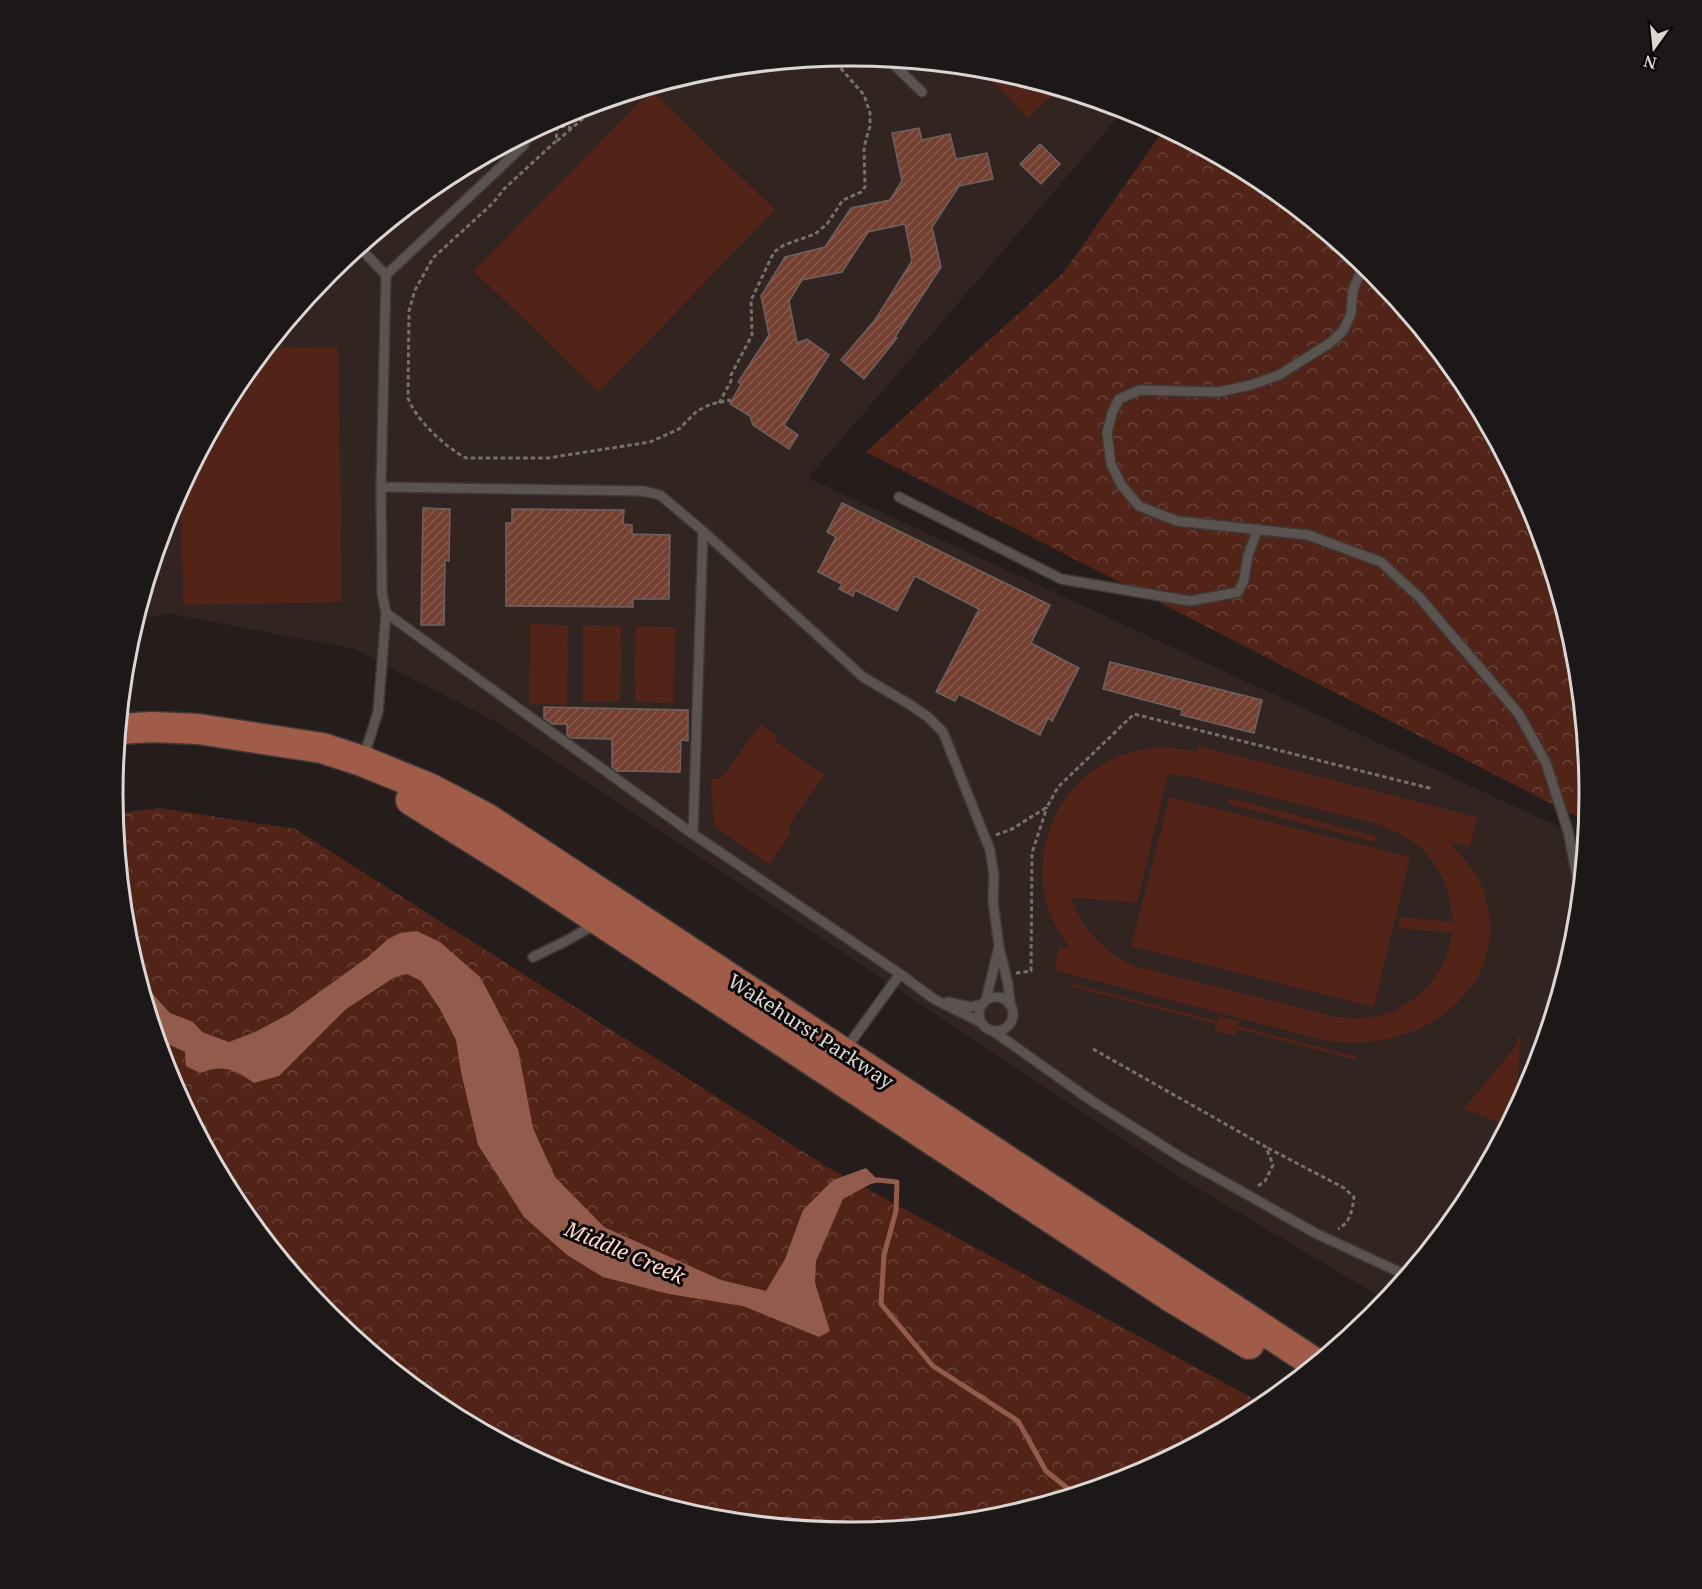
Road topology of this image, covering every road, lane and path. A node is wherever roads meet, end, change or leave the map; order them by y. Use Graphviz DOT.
graph roads {
  1 [pos="839,66"];
  2 [pos="897,68"];
  3 [pos="922,92"];
  4 [pos="586,116"];
  5 [pos="561,126"];
  6 [pos="572,128"];
  7 [pos="555,129"];
  8 [pos="556,141"];
  9 [pos="524,144"];
  10 [pos="365,253"];
  11 [pos="1360,273"];
  12 [pos="386,275"];
  13 [pos="731,400"];
  14 [pos="719,403"];
  15 [pos="381,487"];
  16 [pos="899,497"];
  17 [pos="1258,529"];
  18 [pos="703,531"];
  19 [pos="386,613"];
  20 [pos="126,729"];
  21 [pos="360,767"];
  22 [pos="1434,789"];
  23 [pos="1047,807"];
  24 [pos="693,834"];
  25 [pos="986,840"];
  26 [pos="1575,868"];
  27 [pos="599,921"];
  28 [pos="999,946"];
  29 [pos="533,957"];
  30 [pos="900,974"];
  31 [pos="1006,974"];
  32 [pos="934,999"];
  33 [pos="984,1002"];
  34 [pos="1010,1002"];
  35 [pos="982,1023"];
  36 [pos="993,1031"];
  37 [pos="1093,1049"];
  38 [pos="843,1052"];
  39 [pos="1266,1148"];
  40 [pos="1239,1191"];
  41 [pos="1317,1234"];
  42 [pos="1401,1273"];
  43 [pos="1309,1360"];
  44 [pos="1296,1370"];
  1 -- 14 [label="path"];
  2 -- 3 [label="lane"];
  4 -- 6 [label="path"];
  5 -- 6 [label="path"];
  6 -- 8 [label="path"];
  7 -- 8 [label="path"];
  8 -- 14 [label="path"];
  9 -- 12 [label="lane"];
  10 -- 12 [label="lane"];
  11 -- 17 [label="lane"];
  12 -- 15 [label="lane"];
  13 -- 14 [label="path"];
  15 -- 18 [label="lane"];
  15 -- 19 [label="lane"];
  16 -- 17 [label="lane"];
  17 -- 26 [label="lane"];
  18 -- 24 [label="lane"];
  18 -- 25 [label="lane"];
  19 -- 21 [label="lane"];
  19 -- 24 [label="lane"];
  20 -- 21 [label="main road, Wakehurst Parkway"];
  21 -- 27 [label="main road, Wakehurst Parkway"];
  21 -- 38 [label="main road, Wakehurst Parkway"];
  22 -- 23 [label="path"];
  23 -- 25 [label="path"];
  23 -- 31 [label="path"];
  24 -- 30 [label="lane"];
  25 -- 28 [label="lane"];
  27 -- 29 [label="lane"];
  27 -- 44 [label="main road, Wakehurst Parkway"];
  28 -- 31 [label="lane"];
  28 -- 33 [label="lane"];
  30 -- 32 [label="lane"];
  30 -- 38 [label="lane"];
  31 -- 34 [label="lane"];
  32 -- 33 [label="lane"];
  32 -- 35 [label="lane"];
  33 -- 34 [label="lane"];
  33 -- 35 [label="lane"];
  34 -- 36 [label="lane"];
  35 -- 36 [label="lane"];
  36 -- 40 [label="lane"];
  37 -- 39 [label="path"];
  38 -- 43 [label="main road, Wakehurst Parkway"];
  39 -- 40 [label="path"];
  39 -- 41 [label="path"];
  40 -- 41 [label="lane"];
  41 -- 42 [label="lane"];
}
